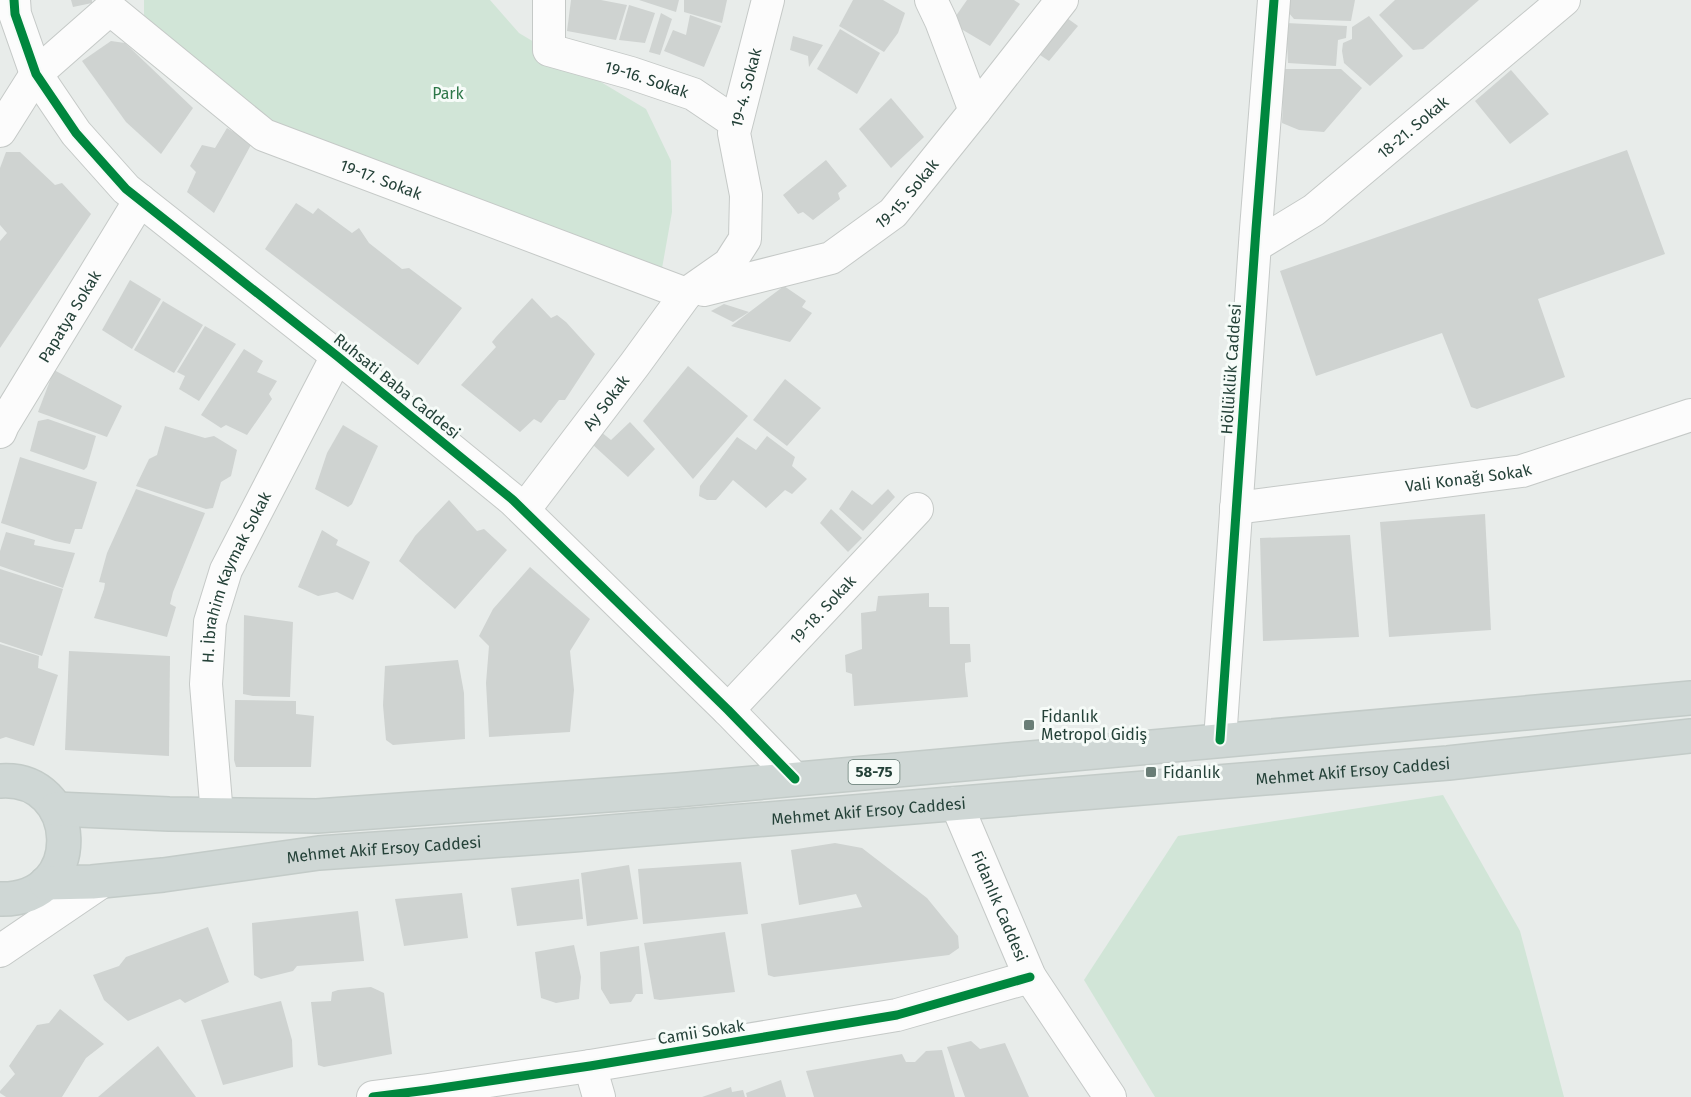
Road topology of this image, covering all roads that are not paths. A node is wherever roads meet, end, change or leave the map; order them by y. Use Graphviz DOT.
graph roads {
  1 [pos="549,0"];
  2 [pos="768,0"];
  3 [pos="1062,0"];
  4 [pos="1274,0"];
  5 [pos="1564,0"];
  6 [pos="942,7"];
  7 [pos="10,9"];
  8 [pos="36,74"];
  9 [pos="975,111"];
  10 [pos="736,123"];
  11 [pos="0,131"];
  12 [pos="140,200"];
  13 [pos="1255,246"];
  14 [pos="686,294"];
  15 [pos="337,356"];
  16 [pos="1691,415"];
  17 [pos="1,427"];
  18 [pos="1236,508"];
  19 [pos="917,509"];
  20 [pos="524,510"];
  21 [pos="1691,698"];
  22 [pos="728,710"];
  23 [pos="1691,736"];
  24 [pos="1220,740"];
  25 [pos="795,779"];
  26 [pos="0,782"];
  27 [pos="956,803"];
  28 [pos="56,809"];
  29 [pos="217,815"];
  30 [pos="103,881"];
  31 [pos="40,888"];
  32 [pos="0,899"];
  33 [pos="0,942"];
  34 [pos="0,951"];
  35 [pos="1030,977"];
  36 [pos="590,1066"];
  37 [pos="373,1097"];
  38 [pos="599,1097"];
  39 [pos="1110,1097"];
  1 -- 10 [label="street, 19-16. Sokak"];
  2 -- 10 [label="street, 19-4. Sokak"];
  3 -- 9 [label="street, 19-15. Sokak"];
  4 -- 13 [label="street, Höllüklük Caddesi"];
  5 -- 13 [label="street, 18-21. Sokak"];
  6 -- 9 [label="street"];
  7 -- 8 [label="street, Ruhsati Baba Caddesi"];
  8 -- 11 [label="street"];
  8 -- 12 [label="street, Ruhsati Baba Caddesi"];
  8 -- 14 [label="street, 19-17. Sokak"];
  9 -- 14 [label="street, 19-15. Sokak"];
  10 -- 14 [label="street, 19-4. Sokak"];
  12 -- 15 [label="street, Ruhsati Baba Caddesi"];
  12 -- 17 [label="street, Papatya Sokak"];
  13 -- 18 [label="street, Höllüklük Caddesi"];
  14 -- 20 [label="street, Ay Sokak"];
  15 -- 20 [label="street, Ruhsati Baba Caddesi"];
  15 -- 29 [label="street, H. İbrahim Kaymak Sokak"];
  16 -- 18 [label="street, Vali Konağı Sokak"];
  18 -- 24 [label="street, Höllüklük Caddesi"];
  19 -- 22 [label="street, 19-18. Sokak"];
  20 -- 22 [label="street, Ruhsati Baba Caddesi"];
  21 -- 24 [label="main road, 58-75"];
  22 -- 25 [label="street, Ruhsati Baba Caddesi"];
  23 -- 27 [label="main road, Mehmet Akif Ersoy Caddesi"];
  24 -- 25 [label="main road, 58-75"];
  25 -- 29 [label="main road, 58-75"];
  26 -- 28 [label="main road"];
  27 -- 30 [label="main road, Mehmet Akif Ersoy Caddesi"];
  27 -- 35 [label="street, Fidanlık Caddesi"];
  28 -- 29 [label="main road, 58-75"];
  28 -- 31 [label="main road"];
  30 -- 31 [label="main road, Mehmet Akif Ersoy Caddesi"];
  30 -- 34 [label="street"];
  31 -- 32 [label="main road, Mehmet Akif Ersoy Caddesi"];
  31 -- 33 [label="street"];
  35 -- 36 [label="street, Camii Sokak"];
  35 -- 39 [label="street, Fidanlık Caddesi"];
  36 -- 37 [label="street, Camii Sokak"];
  36 -- 38 [label="street"];
}
